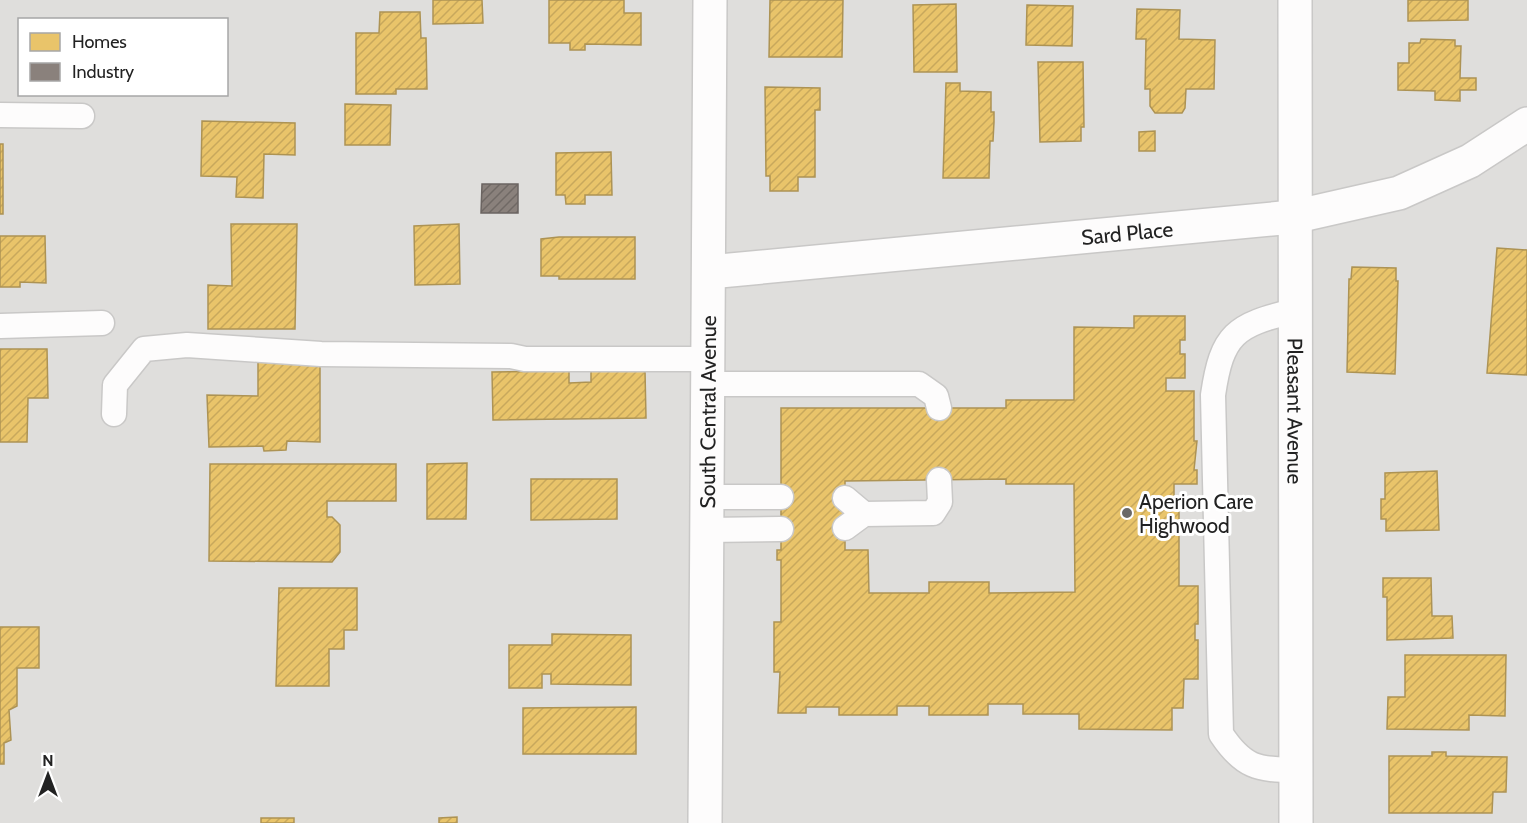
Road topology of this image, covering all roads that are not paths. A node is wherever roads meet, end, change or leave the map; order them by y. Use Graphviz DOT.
graph roads {
  1 [pos="710,0"];
  2 [pos="1294,0"];
  3 [pos="0,115"];
  4 [pos="82,116"];
  5 [pos="1527,124"];
  6 [pos="1293,217"];
  7 [pos="709,272"];
  8 [pos="1294,311"];
  9 [pos="102,323"];
  10 [pos="0,326"];
  11 [pos="709,371"];
  12 [pos="939,408"];
  13 [pos="114,414"];
  14 [pos="939,480"];
  15 [pos="708,497"];
  16 [pos="781,497"];
  17 [pos="845,498"];
  18 [pos="781,529"];
  19 [pos="707,530"];
  20 [pos="1296,770"];
  21 [pos="705,823"];
  22 [pos="1296,823"];
  1 -- 7 [label="street, South Central Avenue"];
  2 -- 6 [label="street, Pleasant Avenue"];
  3 -- 4 [label="lane"];
  5 -- 6 [label="street, Sard Place"];
  6 -- 7 [label="street, Sard Place"];
  6 -- 8 [label="street, Pleasant Avenue"];
  7 -- 11 [label="street, South Central Avenue"];
  8 -- 20 [label="street, Pleasant Avenue"];
  8 -- 20 [label="lane"];
  9 -- 10 [label="lane"];
  11 -- 12 [label="lane"];
  11 -- 13 [label="lane"];
  11 -- 15 [label="street, South Central Avenue"];
  14 -- 17 [label="lane"];
  15 -- 16 [label="lane"];
  15 -- 19 [label="street, South Central Avenue"];
  18 -- 19 [label="lane"];
  19 -- 21 [label="street, South Central Avenue"];
  20 -- 22 [label="street, Pleasant Avenue"];
}
